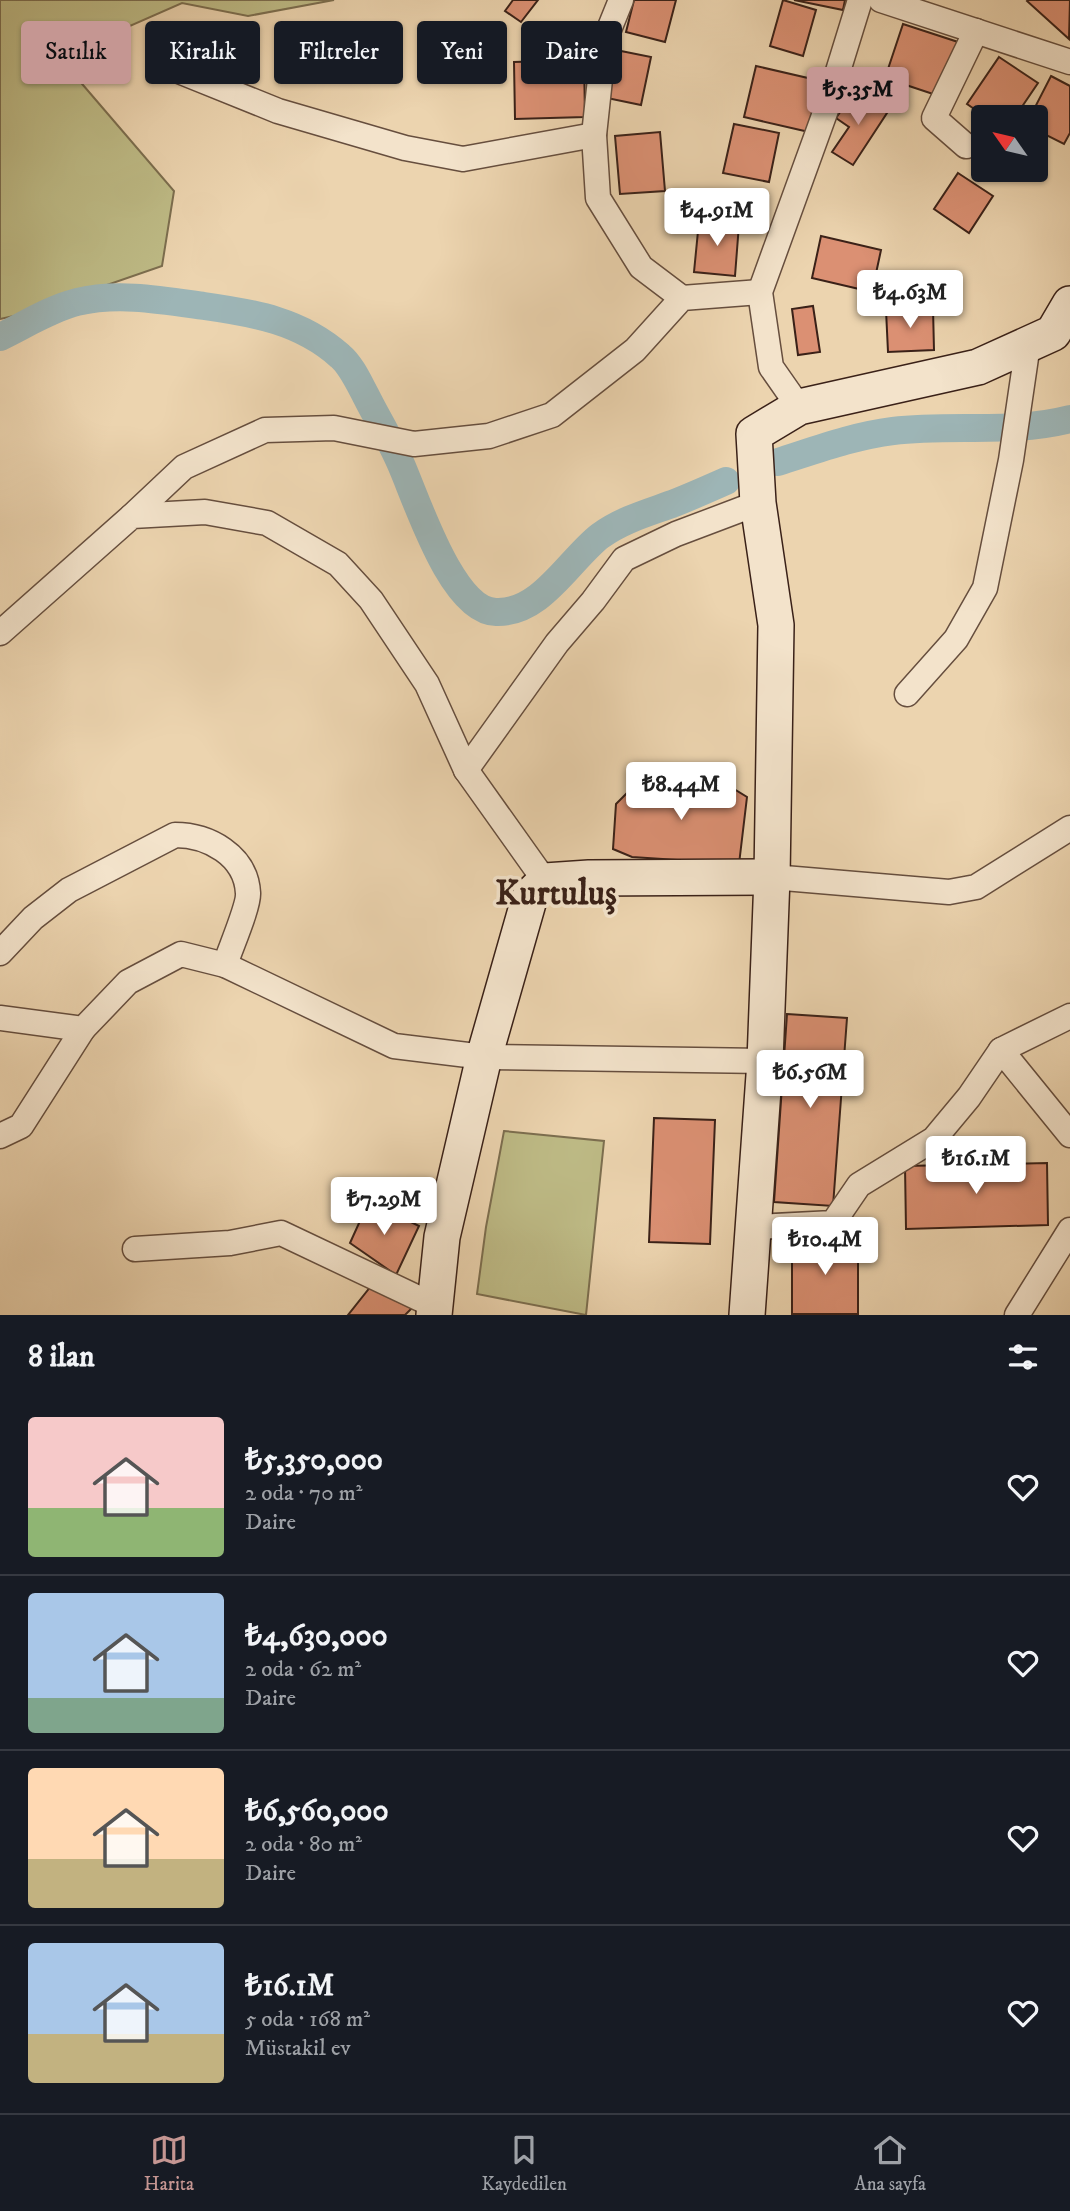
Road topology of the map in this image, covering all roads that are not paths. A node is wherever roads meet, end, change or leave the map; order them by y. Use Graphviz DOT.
graph roads {
  1 [pos="621,0"];
  2 [pos="860,0"];
  3 [pos="881,0"];
  4 [pos="976,31"];
  5 [pos="1070,62"];
  6 [pos="211,84"];
  7 [pos="594,135"];
  8 [pos="966,146"];
  9 [pos="760,292"];
  10 [pos="682,298"];
  11 [pos="1055,328"];
  12 [pos="799,407"];
  13 [pos="758,503"];
  14 [pos="132,516"];
  15 [pos="0,634"];
  16 [pos="907,694"];
  17 [pos="466,769"];
  18 [pos="1070,828"];
  19 [pos="772,877"];
  20 [pos="545,881"];
  21 [pos="0,953"];
  22 [pos="225,965"];
  23 [pos="1070,1016"];
  24 [pos="0,1018"];
  25 [pos="83,1029"];
  26 [pos="1001,1050"];
  27 [pos="484,1057"];
  28 [pos="765,1061"];
  29 [pos="1070,1135"];
  30 [pos="0,1136"];
  31 [pos="755,1227"];
  32 [pos="1070,1230"];
  33 [pos="135,1249"];
  34 [pos="434,1310"];
  35 [pos="747,1315"];
  36 [pos="1017,1315"];
  1 -- 7 [label="street"];
  2 -- 9 [label="street"];
  3 -- 4 [label="street"];
  4 -- 5 [label="street"];
  4 -- 8 [label="street"];
  6 -- 7 [label="street"];
  7 -- 10 [label="street"];
  9 -- 10 [label="street"];
  9 -- 12 [label="street"];
  10 -- 14 [label="street"];
  11 -- 12 [label="street"];
  11 -- 16 [label="street"];
  12 -- 13 [label="street"];
  13 -- 17 [label="street"];
  13 -- 19 [label="street"];
  14 -- 15 [label="street"];
  14 -- 17 [label="street"];
  17 -- 20 [label="street"];
  18 -- 19 [label="street"];
  19 -- 20 [label="street"];
  19 -- 28 [label="street"];
  20 -- 27 [label="street"];
  21 -- 22 [label="street"];
  22 -- 25 [label="street"];
  22 -- 27 [label="street"];
  23 -- 26 [label="street"];
  24 -- 25 [label="street"];
  25 -- 30 [label="street"];
  26 -- 29 [label="street"];
  26 -- 31 [label="street"];
  27 -- 28 [label="street"];
  27 -- 34 [label="street"];
  28 -- 31 [label="street"];
  31 -- 35 [label="street"];
  32 -- 36 [label="street"];
  33 -- 34 [label="street"];
}
